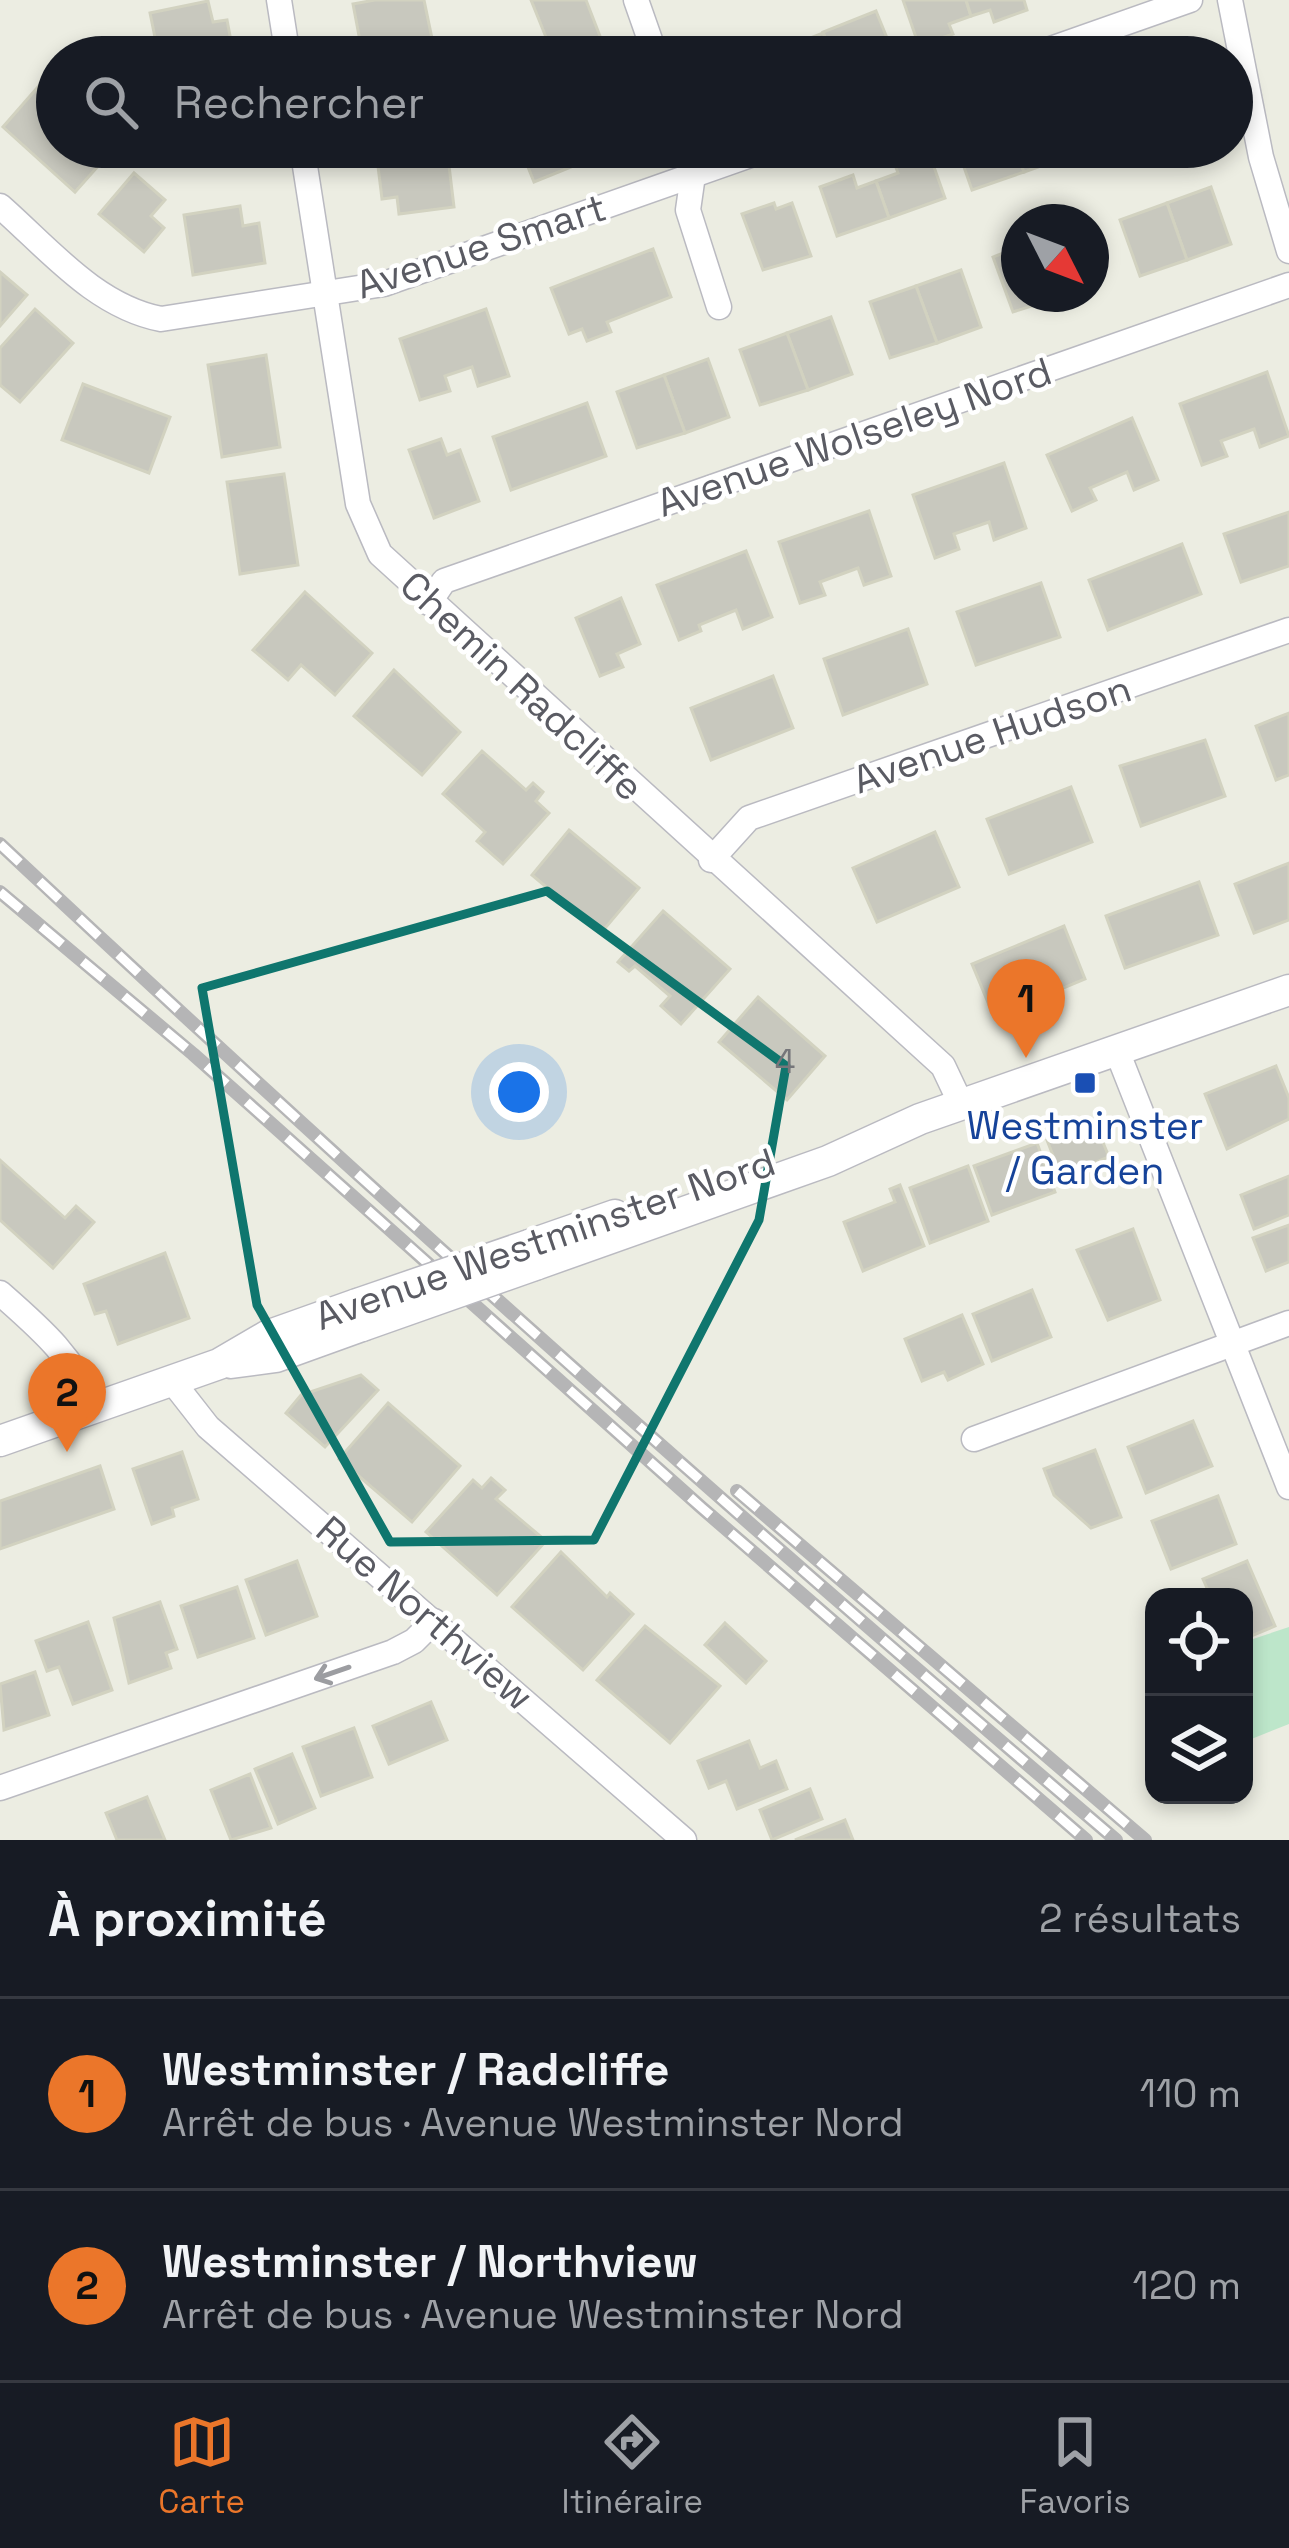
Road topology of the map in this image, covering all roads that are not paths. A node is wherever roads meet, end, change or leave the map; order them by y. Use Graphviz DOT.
graph roads {
  1 [pos="279,0"];
  2 [pos="636,0"];
  3 [pos="1190,0"];
  4 [pos="1230,0"];
  5 [pos="285,36"];
  6 [pos="649,36"];
  7 [pos="1088,36"];
  8 [pos="1237,36"];
  9 [pos="1253,116"];
  10 [pos="305,168"];
  11 [pos="691,168"];
  12 [pos="713,168"];
  13 [pos="693,175"];
  14 [pos="0,206"];
  15 [pos="1289,251"];
  16 [pos="1289,285"];
  17 [pos="325,294"];
  18 [pos="719,308"];
  19 [pos="429,603"];
  20 [pos="1289,630"];
  21 [pos="711,860"];
  22 [pos="1289,990"];
  23 [pos="1117,1051"];
  24 [pos="961,1104"];
  25 [pos="0,1293"];
  26 [pos="1289,1323"];
  27 [pos="1232,1343"];
  28 [pos="172,1381"];
  29 [pos="94,1408"];
  30 [pos="974,1439"];
  31 [pos="0,1441"];
  32 [pos="1289,1487"];
  33 [pos="434,1621"];
  34 [pos="0,1789"];
  35 [pos="684,1840"];
  1 -- 5 [label="street"];
  2 -- 6 [label="street"];
  3 -- 7 [label="street"];
  4 -- 8 [label="street"];
  9 -- 15 [label="street"];
  10 -- 17 [label="street, Chemin Radcliffe"];
  11 -- 13 [label="street"];
  12 -- 13 [label="street, Avenue Smart"];
  13 -- 17 [label="street, Avenue Smart"];
  13 -- 18 [label="street"];
  14 -- 17 [label="street, Avenue Smart"];
  16 -- 19 [label="street, Avenue Wolseley Nord"];
  17 -- 19 [label="street, Chemin Radcliffe"];
  19 -- 21 [label="street, Chemin Radcliffe"];
  20 -- 21 [label="street, Avenue Hudson"];
  21 -- 24 [label="street, Chemin Radcliffe"];
  22 -- 23 [label="street, Avenue Westminster Nord"];
  23 -- 24 [label="street, Avenue Westminster Nord"];
  23 -- 27 [label="street"];
  24 -- 28 [label="street, Avenue Westminster Nord, bridge"];
  25 -- 29 [label="street"];
  26 -- 27 [label="street"];
  27 -- 30 [label="street"];
  27 -- 32 [label="street"];
  28 -- 29 [label="street, Avenue Westminster Nord"];
  28 -- 33 [label="street, Rue Northview"];
  29 -- 31 [label="street, Avenue Westminster Nord"];
  33 -- 34 [label="street, one-way"];
  33 -- 35 [label="street, Rue Northview"];
}
